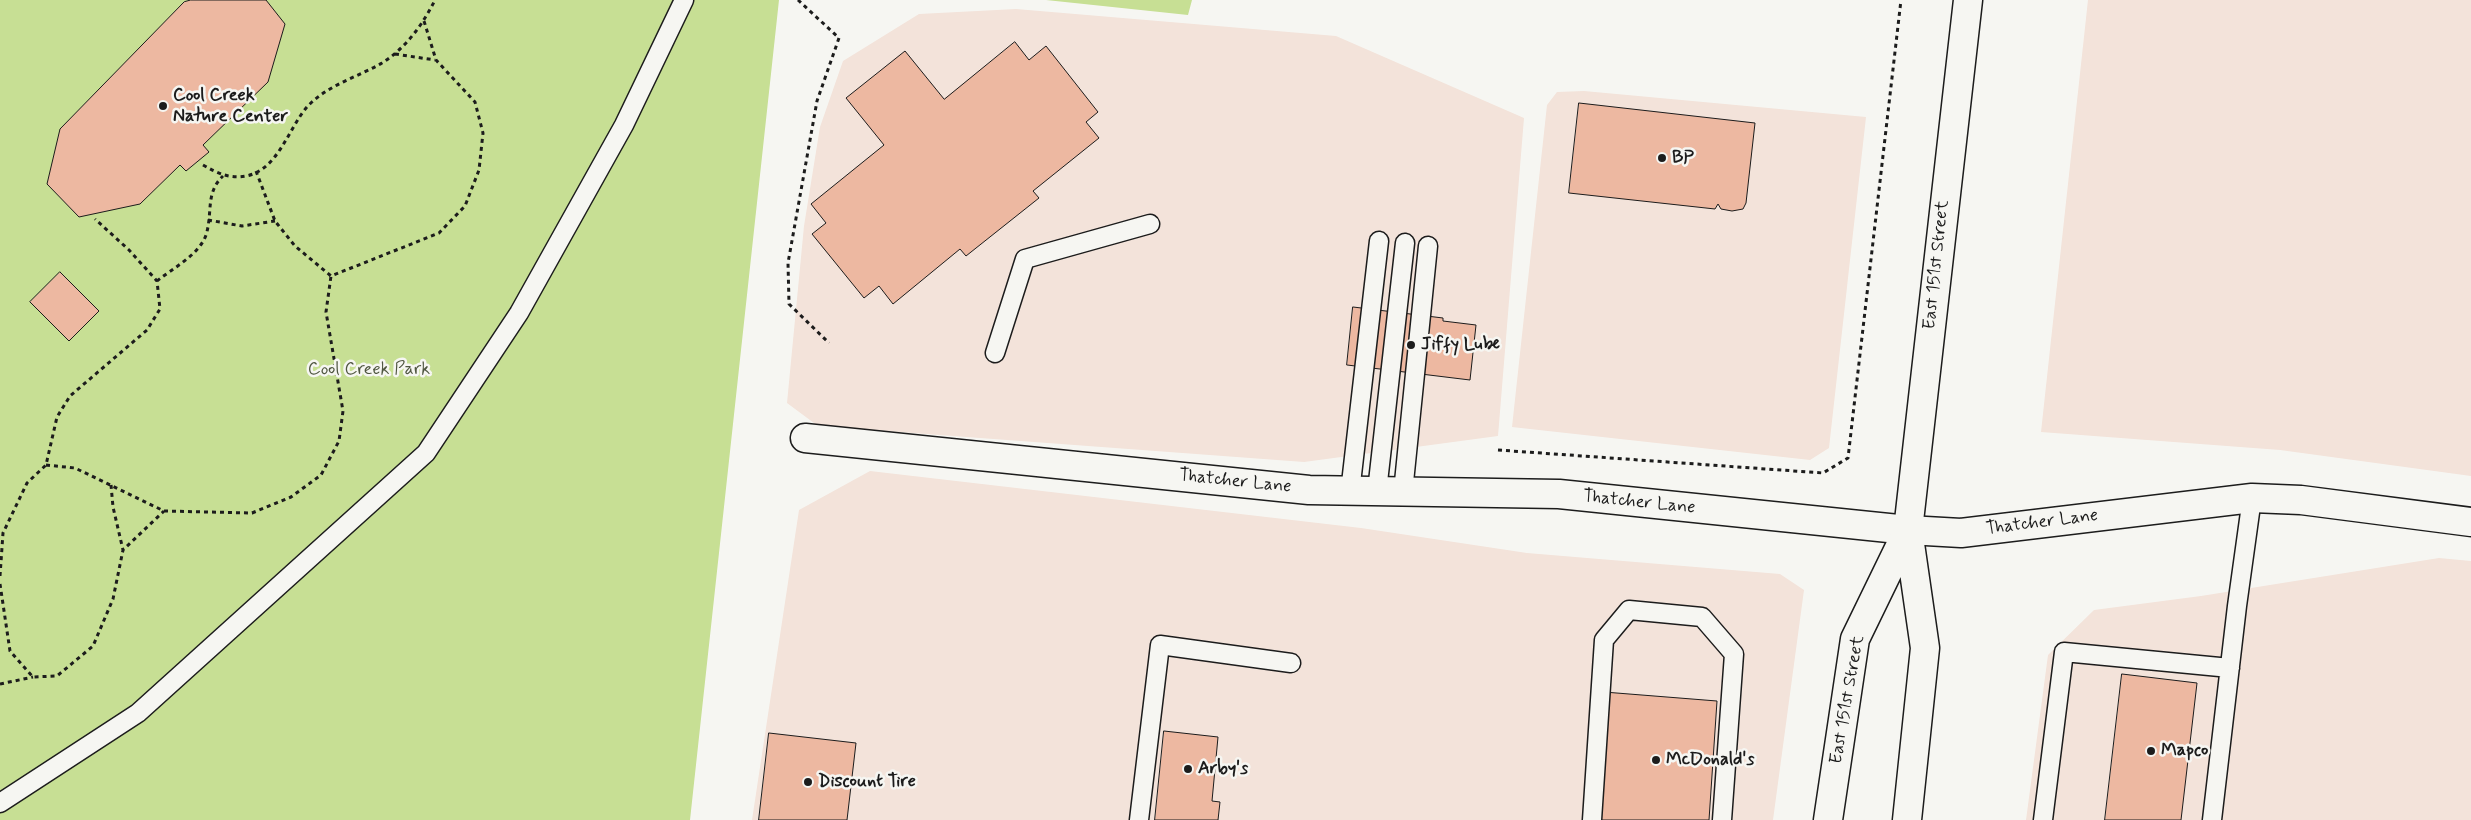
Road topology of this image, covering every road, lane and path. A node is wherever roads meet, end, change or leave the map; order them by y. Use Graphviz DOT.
graph roads {
  1 [pos="435,0"];
  2 [pos="684,0"];
  3 [pos="798,0"];
  4 [pos="1902,0"];
  5 [pos="1968,0"];
  6 [pos="424,21"];
  7 [pos="395,54"];
  8 [pos="436,60"];
  9 [pos="203,165"];
  10 [pos="256,171"];
  11 [pos="222,176"];
  12 [pos="95,219"];
  13 [pos="208,220"];
  14 [pos="275,221"];
  15 [pos="1150,224"];
  16 [pos="1379,241"];
  17 [pos="1404,244"];
  18 [pos="1428,246"];
  19 [pos="331,276"];
  20 [pos="157,281"];
  21 [pos="829,343"];
  22 [pos="995,353"];
  23 [pos="805,438"];
  24 [pos="1498,450"];
  25 [pos="46,465"];
  26 [pos="111,484"];
  27 [pos="1350,492"];
  28 [pos="1390,492"];
  29 [pos="2252,498"];
  30 [pos="164,511"];
  31 [pos="2471,522"];
  32 [pos="1908,530"];
  33 [pos="124,550"];
  34 [pos="0,576"];
  35 [pos="0,584"];
  36 [pos="1291,663"];
  37 [pos="2230,668"];
  38 [pos="33,677"];
  39 [pos="0,684"];
  40 [pos="0,802"];
  41 [pos="1139,820"];
  42 [pos="1592,820"];
  43 [pos="1722,820"];
  44 [pos="1828,820"];
  45 [pos="1907,820"];
  46 [pos="2043,820"];
  47 [pos="2212,820"];
  1 -- 6 [label="path"];
  2 -- 40 [label="lane"];
  3 -- 21 [label="path"];
  4 -- 24 [label="path"];
  5 -- 32 [label="street, East 151st Street"];
  6 -- 7 [label="path"];
  6 -- 8 [label="path"];
  7 -- 8 [label="path"];
  7 -- 10 [label="path"];
  8 -- 19 [label="path"];
  9 -- 11 [label="path"];
  10 -- 11 [label="path"];
  10 -- 14 [label="path"];
  11 -- 13 [label="path"];
  12 -- 20 [label="path"];
  13 -- 14 [label="path"];
  13 -- 20 [label="path"];
  14 -- 19 [label="path"];
  15 -- 22 [label="lane"];
  16 -- 27 [label="lane"];
  17 -- 28 [label="lane"];
  18 -- 28 [label="lane"];
  19 -- 30 [label="path"];
  20 -- 25 [label="path"];
  23 -- 27 [label="street, Thatcher Lane"];
  25 -- 26 [label="path"];
  25 -- 34 [label="path"];
  26 -- 30 [label="path"];
  26 -- 33 [label="path"];
  27 -- 28 [label="street, Thatcher Lane"];
  28 -- 32 [label="street, Thatcher Lane"];
  29 -- 31 [label="street, Thatcher Lane"];
  29 -- 32 [label="street, Thatcher Lane"];
  29 -- 37 [label="lane"];
  30 -- 33 [label="path"];
  32 -- 44 [label="street, East 151st Street"];
  32 -- 45 [label="street, East 151st Street"];
  33 -- 38 [label="path"];
  35 -- 38 [label="path"];
  36 -- 41 [label="lane"];
  37 -- 46 [label="lane"];
  37 -- 47 [label="lane"];
  38 -- 39 [label="path"];
  42 -- 43 [label="lane"];
}
